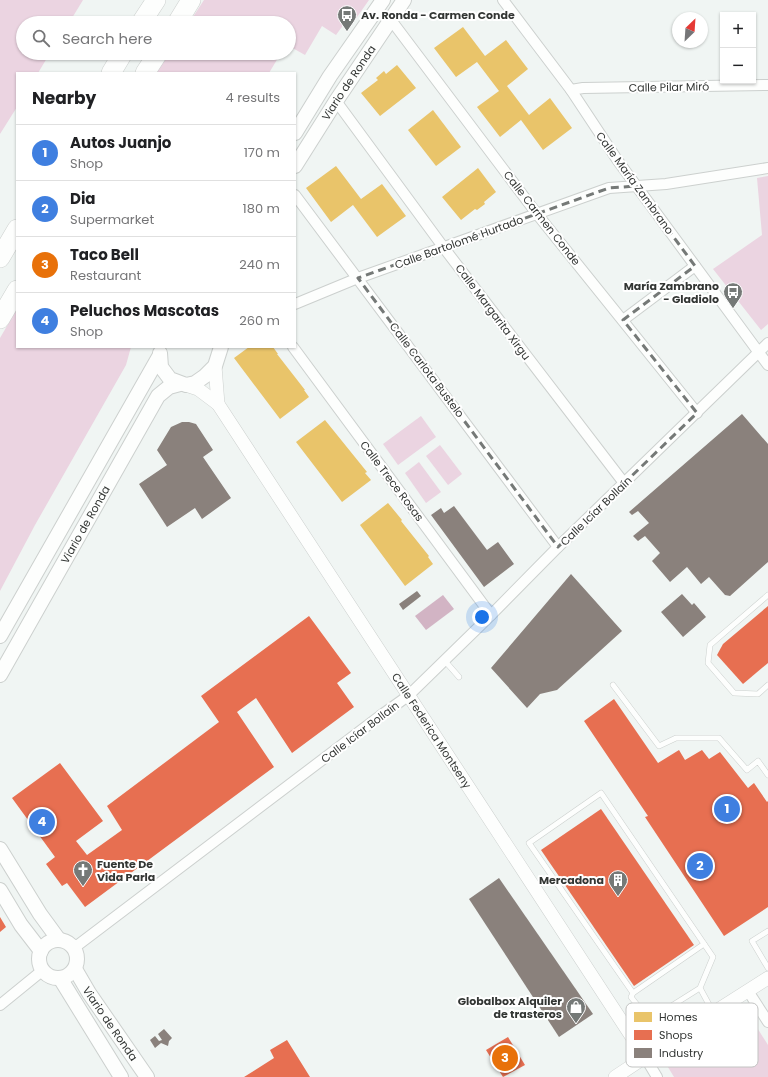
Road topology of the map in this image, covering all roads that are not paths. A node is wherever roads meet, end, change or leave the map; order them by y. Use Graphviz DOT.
graph roads {
  1 [pos="156,0"];
  2 [pos="191,0"];
  3 [pos="383,0"];
  4 [pos="404,0"];
  5 [pos="503,0"];
  6 [pos="146,16"];
  7 [pos="181,16"];
  8 [pos="391,20"];
  9 [pos="119,60"];
  10 [pos="153,60"];
  11 [pos="112,72"];
  12 [pos="146,72"];
  13 [pos="768,85"];
  14 [pos="571,90"];
  15 [pos="336,100"];
  16 [pos="296,132"];
  17 [pos="296,164"];
  18 [pos="768,168"];
  19 [pos="636,186"];
  20 [pos="296,196"];
  21 [pos="538,214"];
  22 [pos="16,231"];
  23 [pos="444,248"];
  24 [pos="0,258"];
  25 [pos="695,266"];
  26 [pos="358,278"];
  27 [pos="16,292"];
  28 [pos="296,304"];
  29 [pos="0,319"];
  30 [pos="623,320"];
  31 [pos="768,343"];
  32 [pos="221,348"];
  33 [pos="294,348"];
  34 [pos="161,351"];
  35 [pos="758,353"];
  36 [pos="768,365"];
  37 [pos="215,366"];
  38 [pos="183,384"];
  39 [pos="218,404"];
  40 [pos="697,412"];
  41 [pos="624,483"];
  42 [pos="558,547"];
  43 [pos="768,595"];
  44 [pos="492,615"];
  45 [pos="0,636"];
  46 [pos="444,660"];
  47 [pos="0,675"];
  48 [pos="459,677"];
  49 [pos="613,685"];
  50 [pos="768,685"];
  51 [pos="408,696"];
  52 [pos="768,775"];
  53 [pos="0,849"];
  54 [pos="0,890"];
  55 [pos="768,931"];
  56 [pos="59,940"];
  57 [pos="704,944"];
  58 [pos="74,948"];
  59 [pos="41,952"];
  60 [pos="768,968"];
  61 [pos="75,969"];
  62 [pos="43,970"];
  63 [pos="60,978"];
  64 [pos="768,978"];
  65 [pos="700,988"];
  66 [pos="748,991"];
  67 [pos="633,993"];
  68 [pos="636,1003"];
  69 [pos="676,1003"];
  70 [pos="709,1003"];
  71 [pos="729,1003"];
  72 [pos="756,1003"];
  73 [pos="0,1005"];
  74 [pos="758,1006"];
  75 [pos="768,1022"];
  76 [pos="626,1028"];
  77 [pos="630,1067"];
  78 [pos="651,1067"];
  79 [pos="121,1077"];
  80 [pos="147,1077"];
  81 [pos="615,1077"];
  82 [pos="657,1077"];
  1 -- 6 [label="highway"];
  2 -- 7 [label="highway"];
  3 -- 16 [label="main road, Viario de Ronda"];
  4 -- 8 [label="main road, Viario de Ronda"];
  5 -- 14 [label="street, Calle María Zambrano"];
  8 -- 15 [label="main road, Viario de Ronda"];
  8 -- 21 [label="street, Calle Carmen Conde"];
  9 -- 11 [label="highway"];
  10 -- 12 [label="highway"];
  13 -- 14 [label="street, Calle Pilar Miró"];
  14 -- 19 [label="street, Calle María Zambrano"];
  15 -- 17 [label="main road, Viario de Ronda"];
  15 -- 23 [label="street, Calle Margarita Xirgu"];
  18 -- 19 [label="street, Calle Bartolomé Hurtado"];
  19 -- 21 [label="street, Calle Bartolomé Hurtado"];
  19 -- 25 [label="street, Calle María Zambrano"];
  20 -- 26 [label="street, Calle Carlota Bustelo"];
  21 -- 23 [label="street, Calle Bartolomé Hurtado"];
  21 -- 30 [label="street, Calle Carmen Conde"];
  22 -- 24 [label="highway"];
  23 -- 26 [label="street, Calle Bartolomé Hurtado"];
  23 -- 41 [label="street, Calle Margarita Xirgu"];
  25 -- 30 [label="street"];
  25 -- 35 [label="street, Calle María Zambrano"];
  26 -- 28 [label="street, Calle Bartolomé Hurtado"];
  26 -- 42 [label="street, Calle Carlota Bustelo"];
  27 -- 29 [label="highway"];
  30 -- 40 [label="street, Calle Carmen Conde"];
  31 -- 35 [label="street, Calle Icíar Bollaín"];
  32 -- 37 [label="main road"];
  33 -- 44 [label="street, Calle Trece Rosas"];
  34 -- 38 [label="main road"];
  34 -- 45 [label="main road, Viario de Ronda"];
  35 -- 36 [label="street, Calle María Zambrano"];
  35 -- 40 [label="street, Calle Icíar Bollaín"];
  37 -- 38 [label="main road, Viario de Ronda"];
  37 -- 39 [label="street, Calle Federica Montseny"];
  38 -- 39 [label="street, Calle Federica Montseny"];
  38 -- 47 [label="main road, Viario de Ronda"];
  39 -- 51 [label="street, Calle Federica Montseny"];
  40 -- 41 [label="street, Calle Icíar Bollaín"];
  41 -- 42 [label="street, Calle Icíar Bollaín"];
  42 -- 44 [label="street, Calle Icíar Bollaín"];
  43 -- 50 [label="lane"];
  44 -- 46 [label="street, Calle Icíar Bollaín"];
  46 -- 48 [label="lane"];
  46 -- 51 [label="street, Calle Icíar Bollaín"];
  49 -- 52 [label="lane"];
  51 -- 58 [label="street, Calle Icíar Bollaín"];
  51 -- 76 [label="street, Calle Federica Montseny"];
  53 -- 56 [label="main road"];
  54 -- 59 [label="main road"];
  55 -- 60 [label="lane"];
  56 -- 58 [label="main road"];
  56 -- 59 [label="main road"];
  57 -- 65 [label="lane"];
  57 -- 67 [label="lane"];
  57 -- 67 [label="lane"];
  58 -- 61 [label="main road"];
  59 -- 62 [label="main road"];
  61 -- 63 [label="main road"];
  61 -- 80 [label="main road, Viario de Ronda"];
  62 -- 63 [label="main road"];
  62 -- 73 [label="street"];
  63 -- 79 [label="main road, Viario de Ronda"];
  64 -- 66 [label="street"];
  65 -- 69 [label="lane"];
  65 -- 70 [label="lane"];
  66 -- 71 [label="street"];
  66 -- 72 [label="street"];
  67 -- 68 [label="lane"];
  74 -- 75 [label="street"];
  77 -- 81 [label="street"];
  78 -- 82 [label="street"];
}
